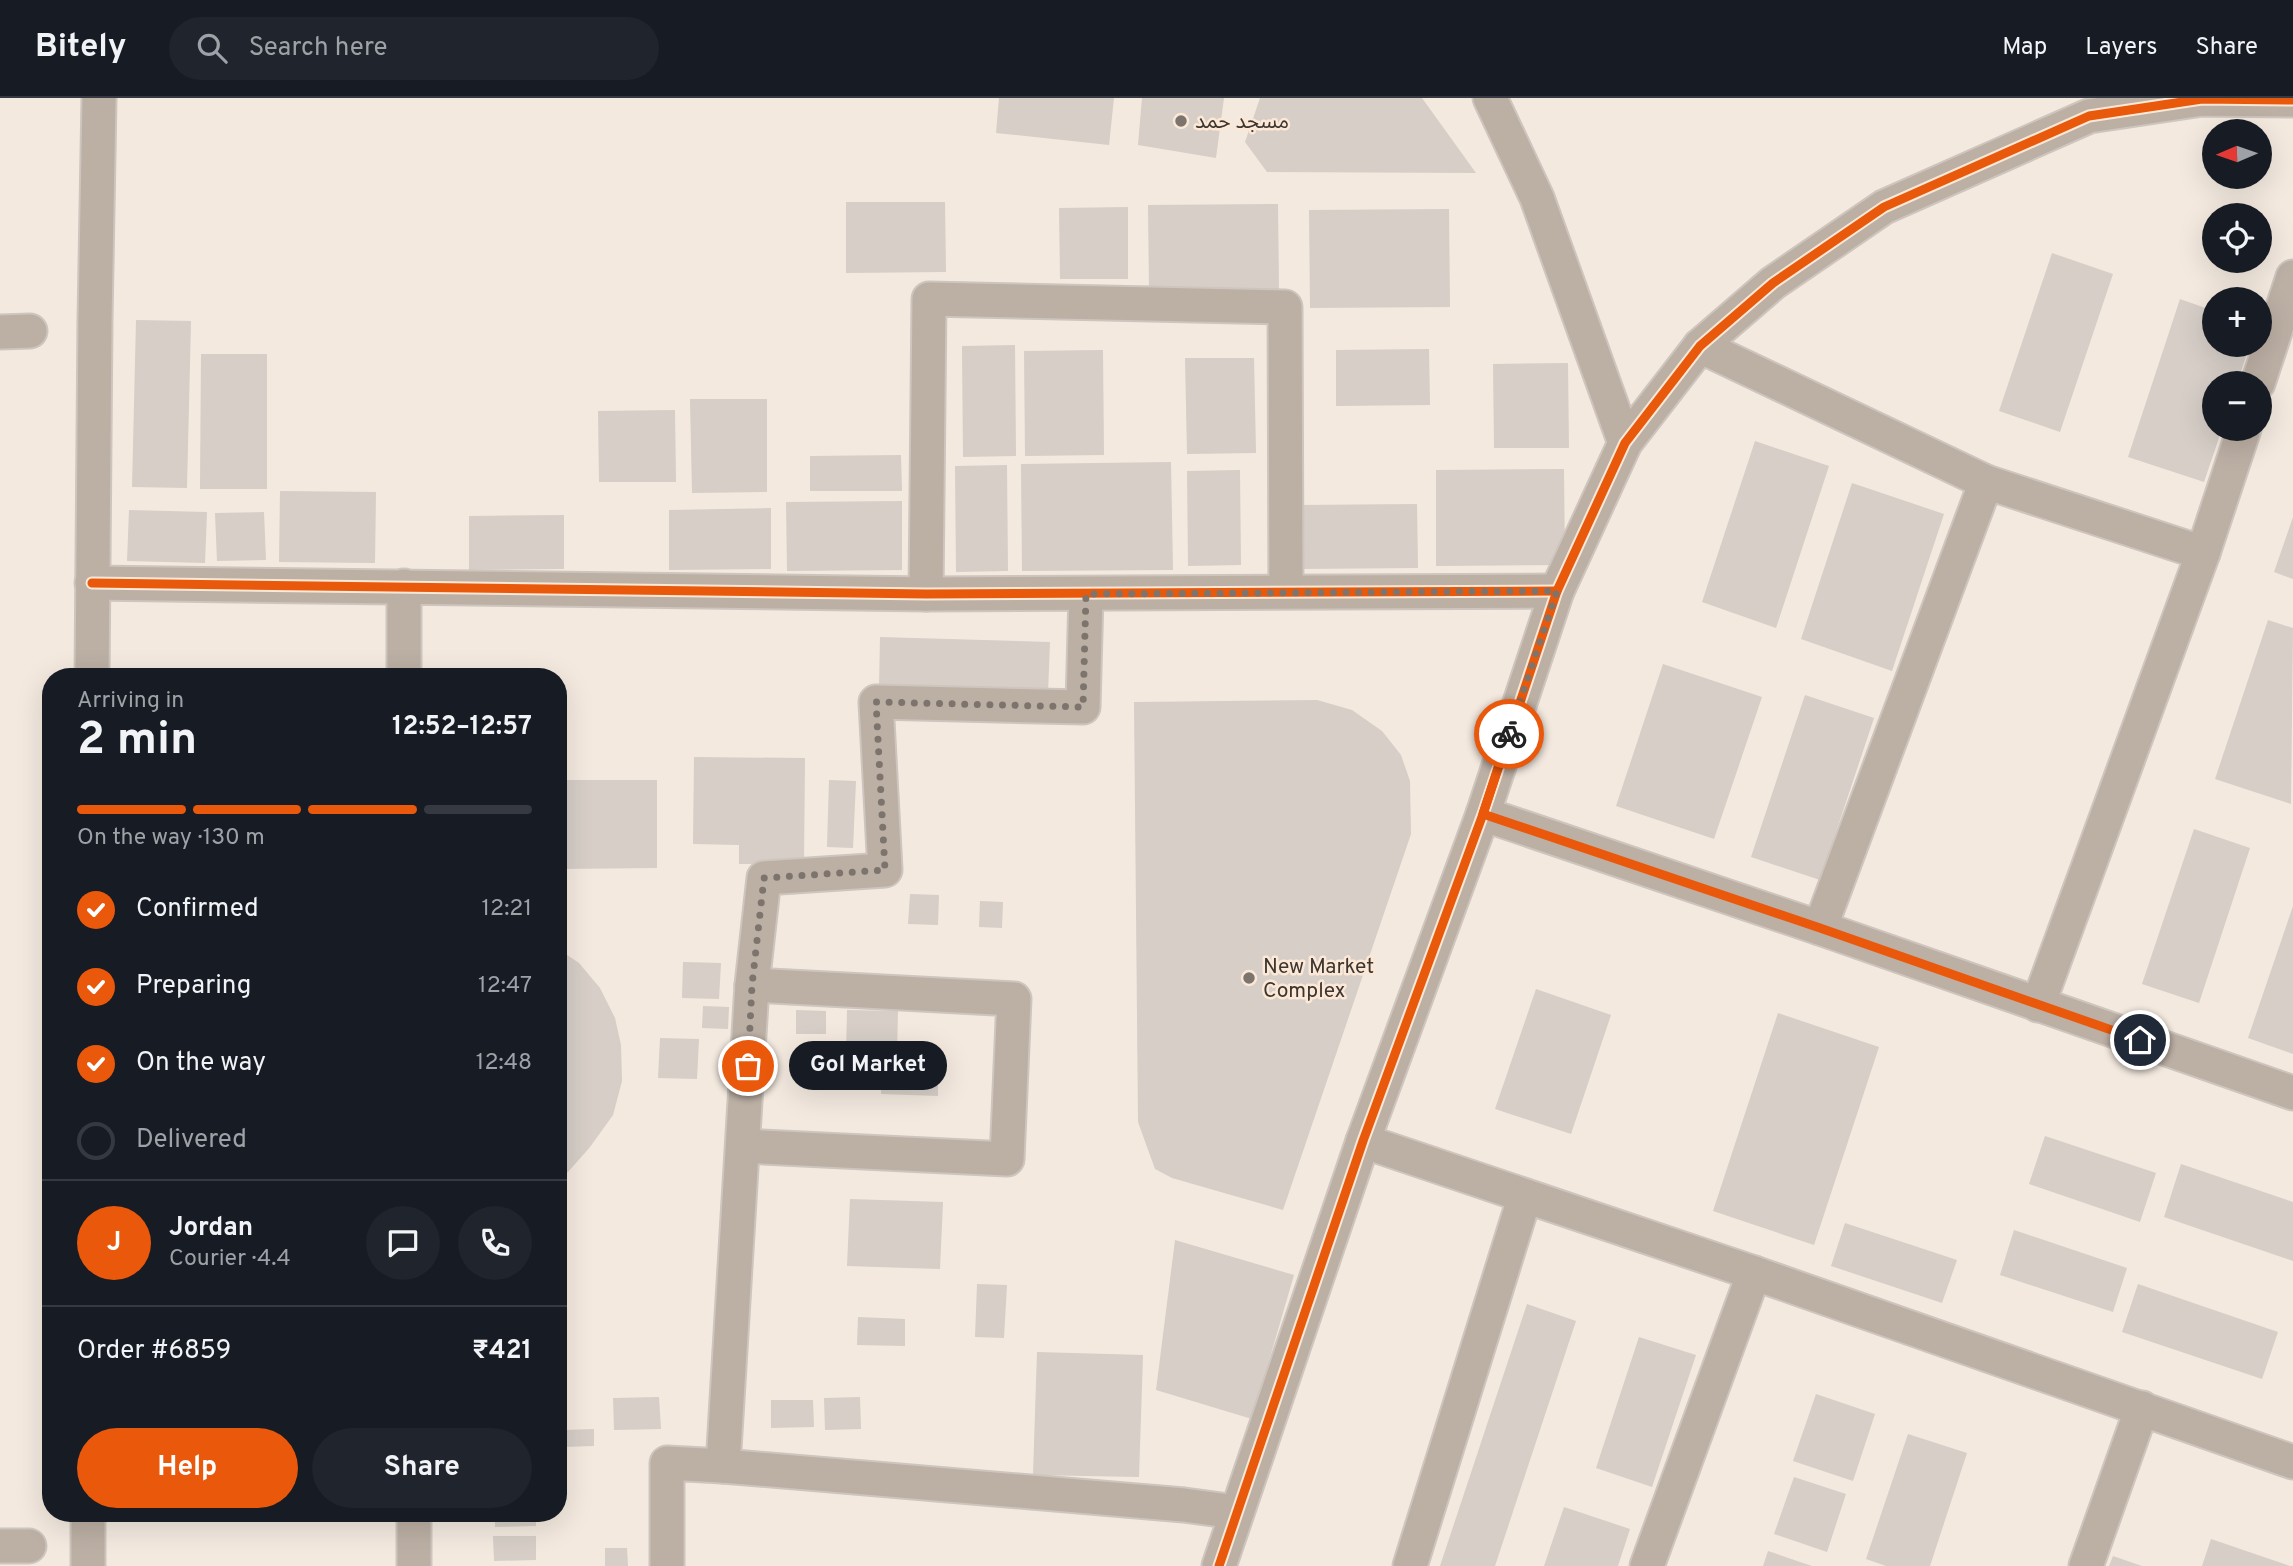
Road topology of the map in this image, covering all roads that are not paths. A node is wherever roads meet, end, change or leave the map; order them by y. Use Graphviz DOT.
graph roads {
  1 [pos="99,98"];
  2 [pos="1490,98"];
  3 [pos="2293,100"];
  4 [pos="2293,277"];
  5 [pos="1700,346"];
  6 [pos="2262,371"];
  7 [pos="2240,441"];
  8 [pos="1625,443"];
  9 [pos="1986,482"];
  10 [pos="2203,553"];
  11 [pos="93,583"];
  12 [pos="404,586"];
  13 [pos="1286,591"];
  14 [pos="1557,591"];
  15 [pos="926,594"];
  16 [pos="1086,594"];
  17 [pos="92,668"];
  18 [pos="404,668"];
  19 [pos="1483,814"];
  20 [pos="1820,928"];
  21 [pos="752,985"];
  22 [pos="2038,1005"];
  23 [pos="2293,1093"];
  24 [pos="1363,1141"];
  25 [pos="743,1146"];
  26 [pos="1525,1196"];
  27 [pos="1754,1273"];
  28 [pos="2142,1408"];
  29 [pos="2293,1462"];
  30 [pos="723,1466"];
  31 [pos="1236,1512"];
  32 [pos="88,1522"];
  33 [pos="414,1522"];
  34 [pos="88,1566"];
  35 [pos="414,1566"];
  36 [pos="667,1566"];
  37 [pos="1219,1566"];
  38 [pos="1410,1566"];
  39 [pos="1647,1566"];
  40 [pos="2086,1566"];
  1 -- 11 [label="street"];
  2 -- 8 [label="street"];
  3 -- 5 [label="street"];
  4 -- 6 [label="street"];
  5 -- 8 [label="street"];
  5 -- 9 [label="street"];
  7 -- 10 [label="street"];
  8 -- 14 [label="street"];
  9 -- 10 [label="street"];
  9 -- 20 [label="street"];
  10 -- 22 [label="street"];
  11 -- 12 [label="street"];
  11 -- 17 [label="street"];
  12 -- 15 [label="street"];
  12 -- 18 [label="street"];
  13 -- 14 [label="street"];
  13 -- 15 [label="street"];
  13 -- 16 [label="street"];
  14 -- 19 [label="street"];
  15 -- 16 [label="street"];
  16 -- 21 [label="street"];
  19 -- 20 [label="street"];
  19 -- 24 [label="street"];
  20 -- 22 [label="street"];
  21 -- 25 [label="street"];
  21 -- 25 [label="street"];
  22 -- 23 [label="street"];
  24 -- 26 [label="street"];
  24 -- 31 [label="street"];
  25 -- 30 [label="street"];
  26 -- 27 [label="street"];
  26 -- 38 [label="street"];
  27 -- 28 [label="street"];
  27 -- 39 [label="street"];
  28 -- 29 [label="street"];
  28 -- 40 [label="street"];
  30 -- 31 [label="street"];
  30 -- 36 [label="street"];
  31 -- 37 [label="street"];
  32 -- 34 [label="street"];
  33 -- 35 [label="street"];
}
